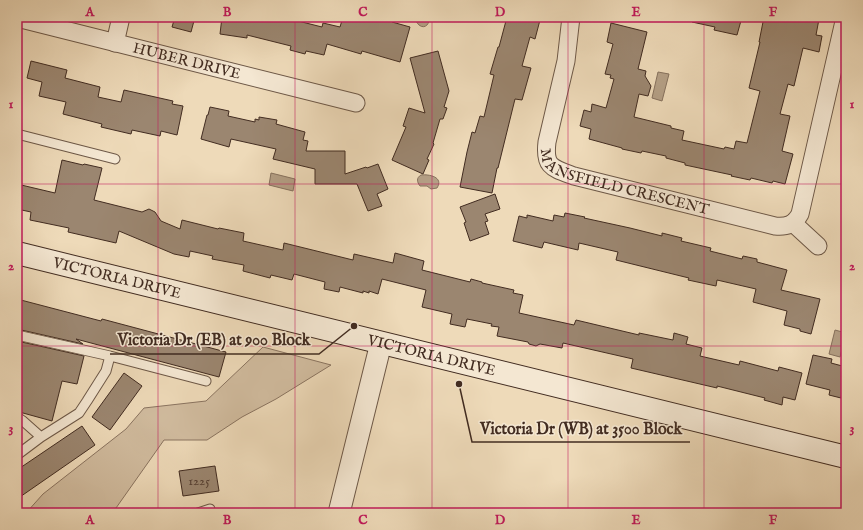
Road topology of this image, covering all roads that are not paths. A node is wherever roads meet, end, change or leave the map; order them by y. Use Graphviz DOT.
graph roads {
  1 [pos="121,17"];
  2 [pos="572,17"];
  3 [pos="845,17"];
  4 [pos="17,18"];
  5 [pos="115,43"];
  6 [pos="356,103"];
  7 [pos="17,134"];
  8 [pos="115,159"];
  9 [pos="793,223"];
  10 [pos="818,246"];
  11 [pos="17,253"];
  12 [pos="17,334"];
  13 [pos="381,343"];
  14 [pos="110,356"];
  15 [pos="206,381"];
  16 [pos="17,417"];
  17 [pos="41,438"];
  18 [pos="17,455"];
  19 [pos="846,457"];
  20 [pos="210,509"];
  21 [pos="198,513"];
  22 [pos="339,513"];
  1 -- 5 [label="street"];
  2 -- 9 [label="street, MANSFIELD CRESCENT"];
  3 -- 9 [label="street"];
  4 -- 5 [label="street, HUBER DRIVE"];
  5 -- 6 [label="street, HUBER DRIVE"];
  7 -- 8 [label="lane"];
  9 -- 10 [label="street"];
  11 -- 13 [label="main road, VICTORIA DRIVE"];
  12 -- 14 [label="lane"];
  13 -- 19 [label="main road, VICTORIA DRIVE"];
  13 -- 22 [label="street"];
  14 -- 15 [label="lane"];
  14 -- 17 [label="lane"];
  16 -- 17 [label="lane"];
  17 -- 18 [label="lane"];
  20 -- 21 [label="lane"];
}
